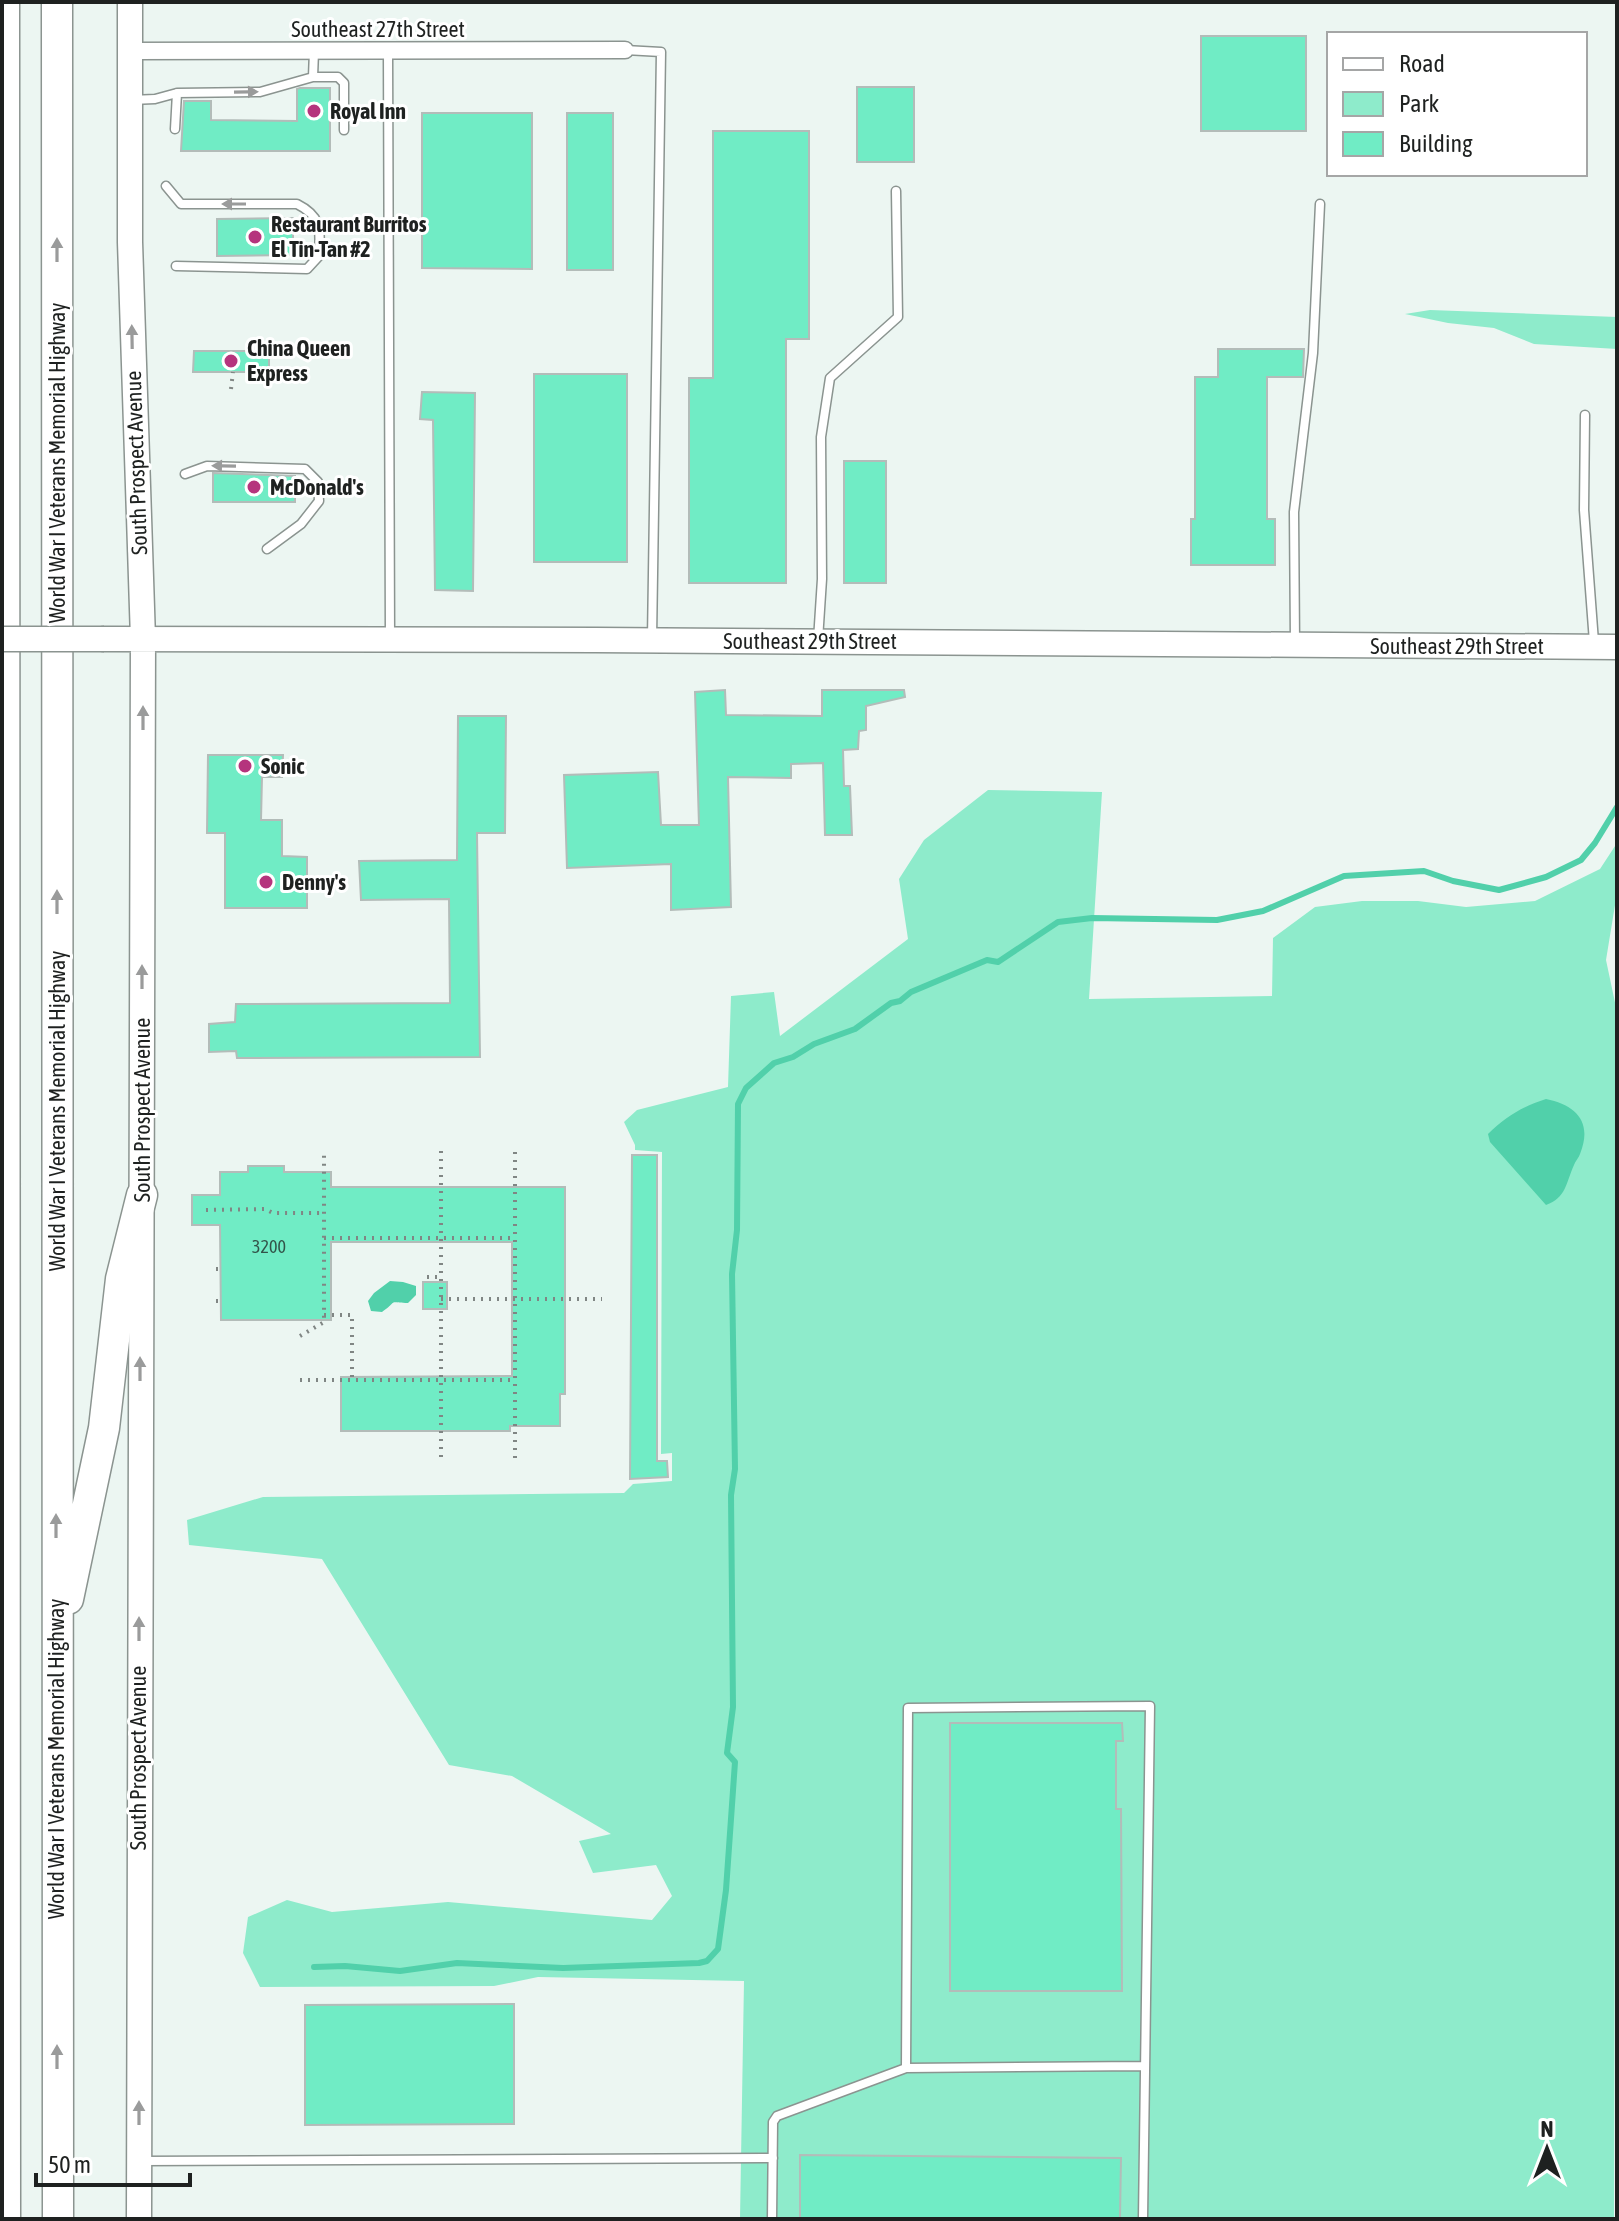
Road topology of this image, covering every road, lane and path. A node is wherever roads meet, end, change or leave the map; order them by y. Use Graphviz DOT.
graph roads {
  1 [pos="4,2"];
  2 [pos="57,2"];
  3 [pos="130,2"];
  4 [pos="625,50"];
  5 [pos="130,51"];
  6 [pos="314,51"];
  7 [pos="388,51"];
  8 [pos="313,77"];
  9 [pos="177,93"];
  10 [pos="130,100"];
  11 [pos="175,129"];
  12 [pos="344,130"];
  13 [pos="166,186"];
  14 [pos="896,191"];
  15 [pos="1320,204"];
  16 [pos="176,266"];
  17 [pos="233,372"];
  18 [pos="231,389"];
  19 [pos="1585,415"];
  20 [pos="185,474"];
  21 [pos="267,549"];
  22 [pos="2,639"];
  23 [pos="143,639"];
  24 [pos="390,639"];
  25 [pos="652,640"];
  26 [pos="818,641"];
  27 [pos="1295,645"];
  28 [pos="1606,647"];
  29 [pos="324,1150"];
  30 [pos="441,1151"];
  31 [pos="515,1152"];
  32 [pos="142,1195"];
  33 [pos="206,1210"];
  34 [pos="324,1213"];
  35 [pos="324,1238"];
  36 [pos="441,1238"];
  37 [pos="515,1238"];
  38 [pos="427,1277"];
  39 [pos="441,1277"];
  40 [pos="441,1299"];
  41 [pos="515,1299"];
  42 [pos="602,1299"];
  43 [pos="324,1315"];
  44 [pos="300,1336"];
  45 [pos="300,1380"];
  46 [pos="352,1380"];
  47 [pos="441,1380"];
  48 [pos="515,1380"];
  49 [pos="441,1460"];
  50 [pos="515,1460"];
  51 [pos="56,1660"];
  52 [pos="3,1739"];
  53 [pos="1144,2066"];
  54 [pos="906,2068"];
  55 [pos="773,2158"];
  56 [pos="139,2161"];
  57 [pos="4,2206"];
  58 [pos="58,2219"];
  59 [pos="139,2219"];
  60 [pos="772,2219"];
  61 [pos="1143,2219"];
  1 -- 52 [label="highway"];
  51 -- 2 [label="highway, World War I Veterans Memorial Highway, one-way"];
  3 -- 5 [label="main road, South Prospect Avenue"];
  4 -- 7 [label="street, Southeast 27th Street"];
  4 -- 25 [label="lane"];
  5 -- 6 [label="street, Southeast 27th Street"];
  5 -- 10 [label="main road, South Prospect Avenue"];
  6 -- 7 [label="street, Southeast 27th Street"];
  6 -- 8 [label="lane"];
  7 -- 24 [label="lane"];
  9 -- 8 [label="lane, one-way"];
  8 -- 12 [label="lane"];
  9 -- 10 [label="lane"];
  9 -- 11 [label="lane"];
  23 -- 10 [label="main road, South Prospect Avenue, one-way"];
  16 -- 13 [label="lane, one-way"];
  14 -- 26 [label="lane"];
  15 -- 27 [label="lane"];
  17 -- 18 [label="path"];
  19 -- 28 [label="lane"];
  21 -- 20 [label="lane, one-way"];
  22 -- 23 [label="main road, Southeast 29th Street, bridge"];
  23 -- 24 [label="main road, Southeast 29th Street"];
  32 -- 23 [label="main road, South Prospect Avenue, one-way"];
  24 -- 25 [label="main road, Southeast 29th Street"];
  25 -- 26 [label="main road, Southeast 29th Street"];
  26 -- 27 [label="main road, Southeast 29th Street"];
  27 -- 28 [label="main road, Southeast 29th Street"];
  29 -- 34 [label="path"];
  30 -- 36 [label="path"];
  31 -- 37 [label="path"];
  32 -- 51 [label="highway"];
  56 -- 32 [label="main road, South Prospect Avenue, one-way"];
  33 -- 34 [label="path"];
  34 -- 35 [label="path"];
  35 -- 36 [label="path"];
  35 -- 43 [label="path"];
  36 -- 37 [label="path"];
  36 -- 39 [label="path"];
  37 -- 41 [label="path"];
  38 -- 39 [label="path"];
  39 -- 40 [label="path"];
  40 -- 41 [label="path"];
  40 -- 47 [label="path"];
  41 -- 42 [label="path"];
  41 -- 48 [label="path"];
  43 -- 44 [label="path"];
  43 -- 46 [label="path"];
  45 -- 46 [label="path"];
  46 -- 47 [label="path"];
  47 -- 48 [label="path"];
  47 -- 49 [label="path"];
  48 -- 50 [label="path"];
  58 -- 51 [label="highway, World War I Veterans Memorial Highway, one-way"];
  52 -- 57 [label="highway"];
  53 -- 54 [label="lane"];
  53 -- 54 [label="lane"];
  53 -- 61 [label="lane"];
  54 -- 55 [label="lane"];
  55 -- 56 [label="lane"];
  55 -- 60 [label="lane"];
  56 -- 59 [label="main road, South Prospect Avenue"];
}
